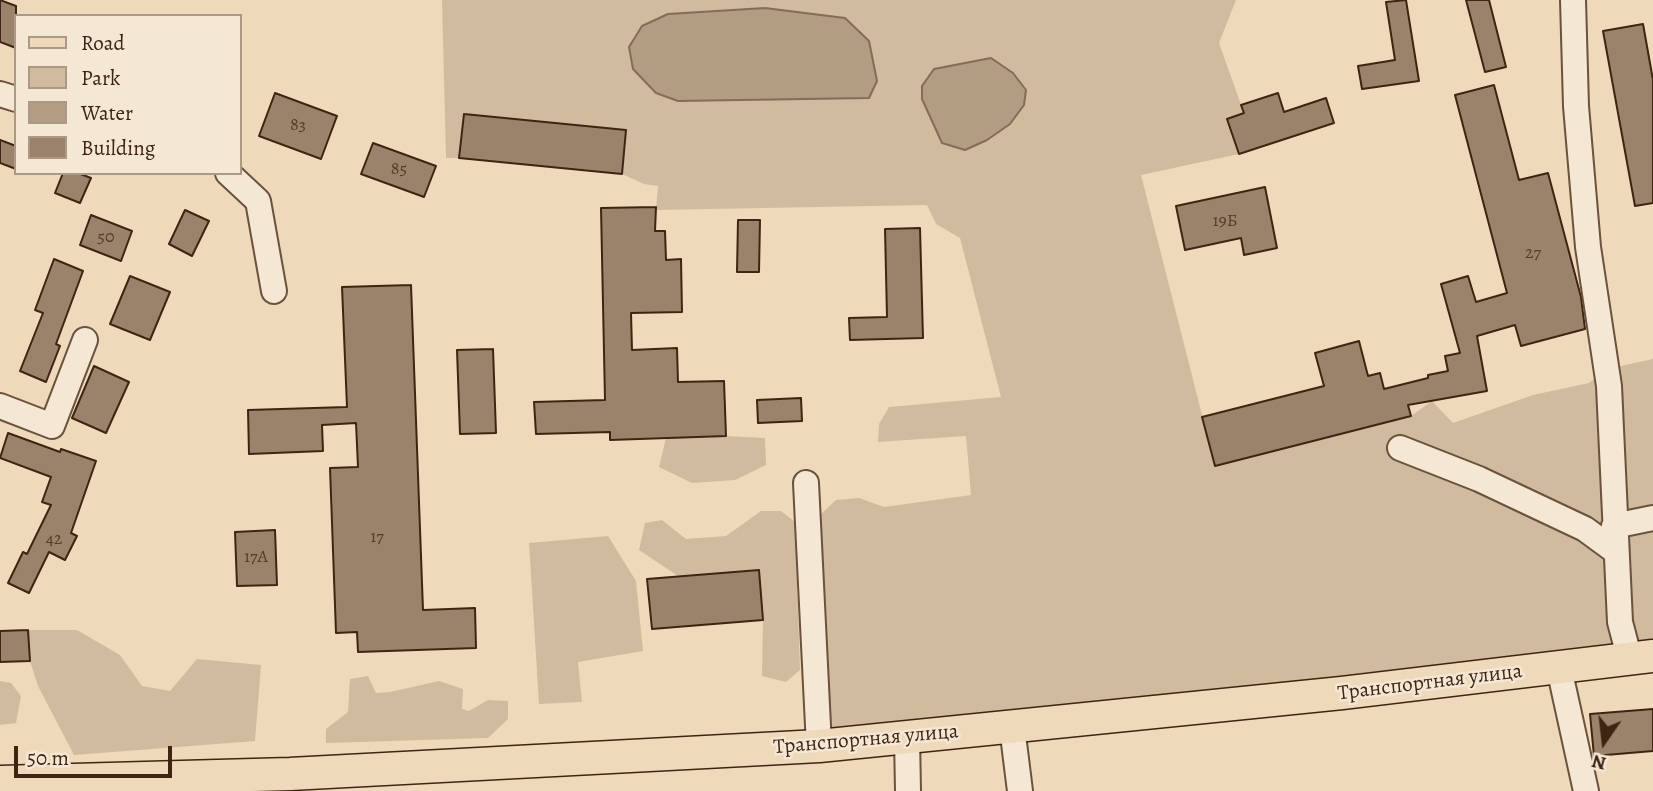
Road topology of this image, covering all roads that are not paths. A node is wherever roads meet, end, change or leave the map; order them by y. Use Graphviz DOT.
graph roads {
  1 [pos="1573,0"];
  2 [pos="230,175"];
  3 [pos="274,291"];
  4 [pos="85,340"];
  5 [pos="0,406"];
  6 [pos="1400,448"];
  7 [pos="806,483"];
  8 [pos="1653,518"];
  9 [pos="1614,526"];
  10 [pos="1615,551"];
  11 [pos="1642,658"];
  12 [pos="1559,668"];
  13 [pos="1012,727"];
  14 [pos="907,737"];
  15 [pos="819,747"];
  16 [pos="0,782"];
  17 [pos="75,785"];
  18 [pos="908,791"];
  19 [pos="1020,791"];
  20 [pos="1586,791"];
  1 -- 9 [label="street"];
  2 -- 3 [label="street"];
  4 -- 5 [label="street"];
  6 -- 10 [label="street"];
  7 -- 15 [label="street"];
  8 -- 9 [label="street"];
  9 -- 10 [label="street"];
  10 -- 11 [label="street"];
  11 -- 12 [label="main road, Транспортная улица"];
  12 -- 13 [label="main road, Транспортная улица"];
  12 -- 20 [label="street"];
  13 -- 14 [label="main road, Транспортная улица"];
  13 -- 19 [label="street"];
  14 -- 15 [label="main road, Транспортная улица"];
  14 -- 18 [label="street"];
  15 -- 17 [label="main road, Транспортная улица"];
  16 -- 17 [label="main road, Транспортная улица"];
}
